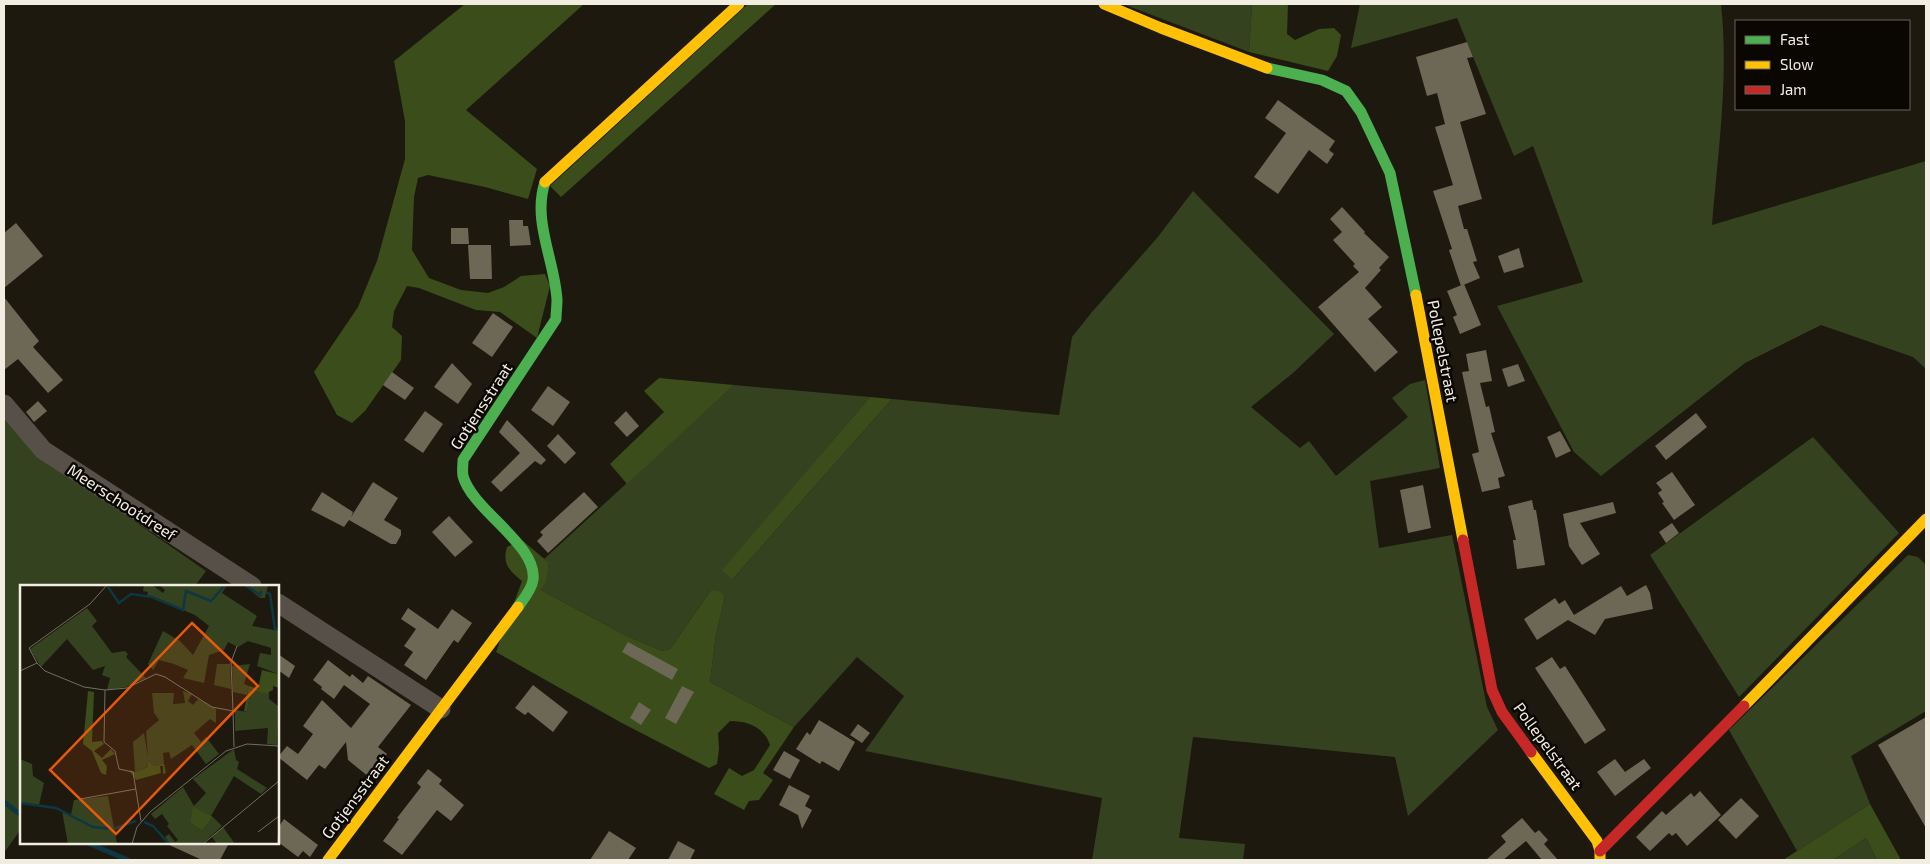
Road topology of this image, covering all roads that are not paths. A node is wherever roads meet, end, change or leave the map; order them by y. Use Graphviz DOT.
graph roads {
  1 [pos="739,4"];
  2 [pos="1104,4"];
  3 [pos="4,404"];
  4 [pos="1926,518"];
  5 [pos="250,585"];
  6 [pos="279,604"];
  7 [pos="441,709"];
  8 [pos="1600,856"];
  9 [pos="328,860"];
  1 -- 7 [label="street, Gotjensstraat"];
  2 -- 8 [label="street, Pollepelstraat"];
  3 -- 5 [label="street, Meerschootdreef"];
  4 -- 8 [label="street, Pollepelstraat"];
  6 -- 7 [label="street"];
  7 -- 9 [label="street, Gotjensstraat"];
}
